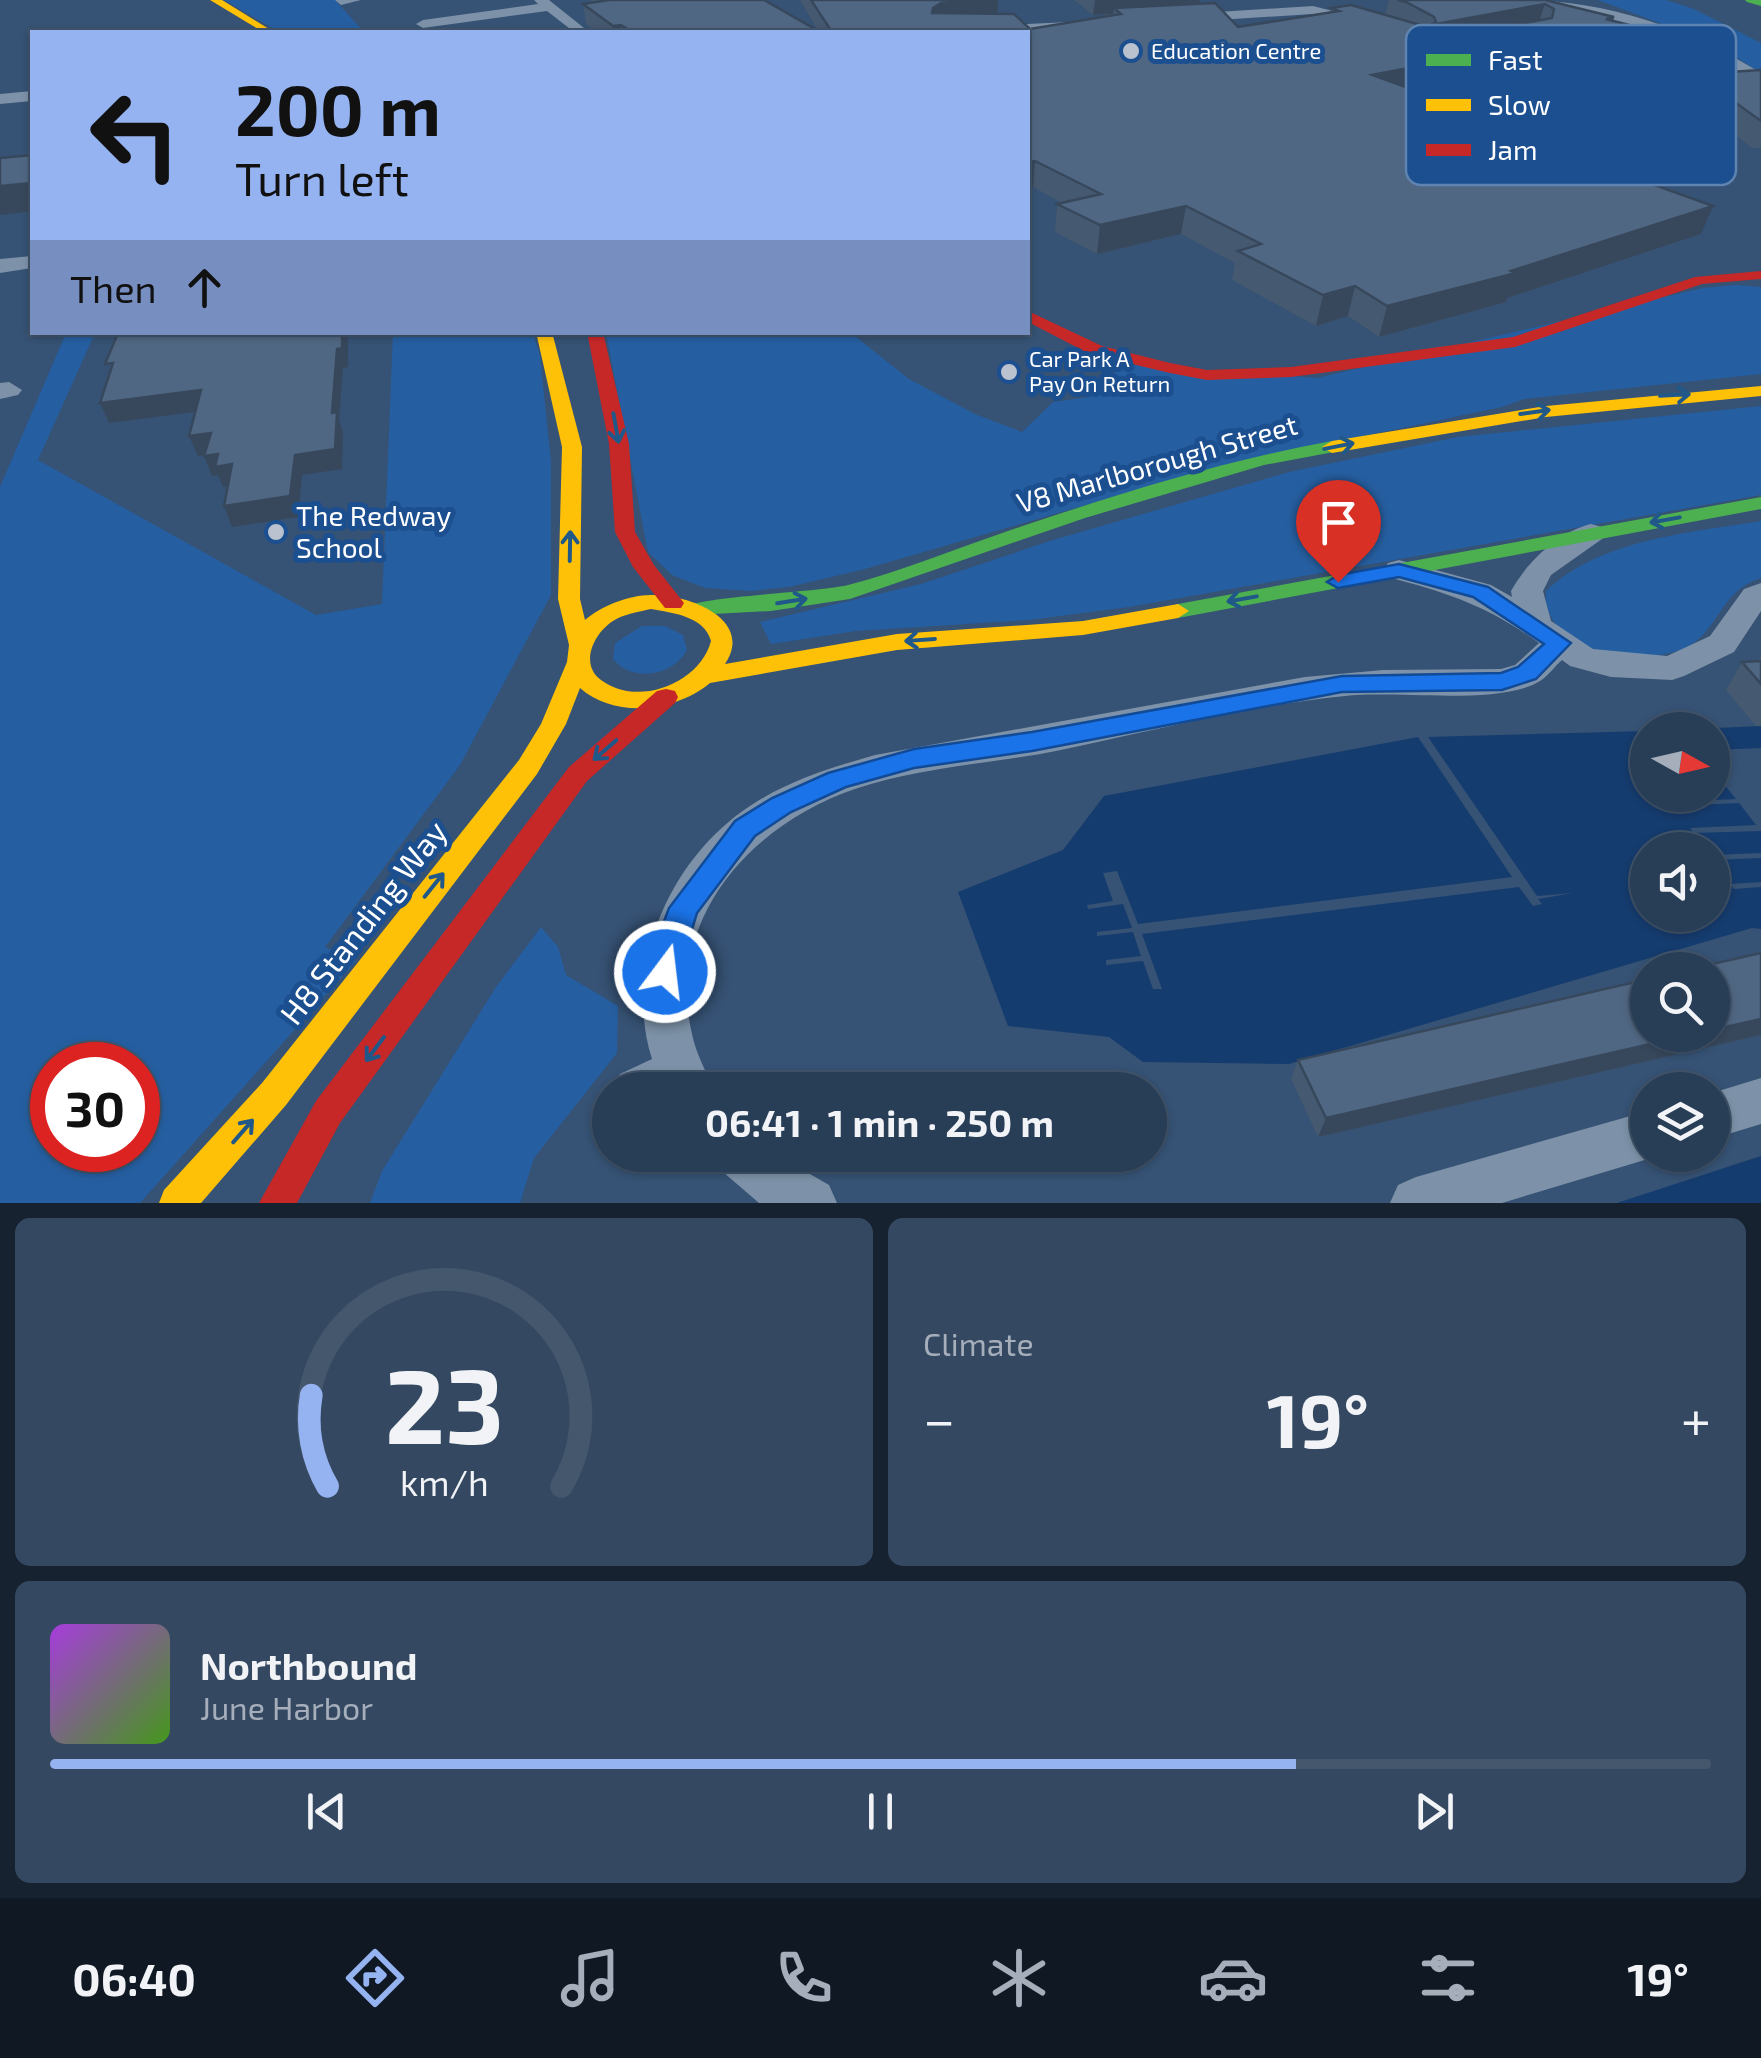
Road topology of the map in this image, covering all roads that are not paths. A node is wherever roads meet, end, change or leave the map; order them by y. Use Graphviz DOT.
graph roads {
  1 [pos="215,0"];
  2 [pos="1750,0"];
  3 [pos="1510,1"];
  4 [pos="189,3"];
  5 [pos="1761,3"];
  6 [pos="545,4"];
  7 [pos="1371,7"];
  8 [pos="411,8"];
  9 [pos="1313,10"];
  10 [pos="1163,20"];
  11 [pos="1108,23"];
  12 [pos="1375,23"];
  13 [pos="1642,25"];
  14 [pos="427,28"];
  15 [pos="227,30"];
  16 [pos="266,30"];
  17 [pos="579,30"];
  18 [pos="978,30"];
  19 [pos="1736,67"];
  20 [pos="1761,80"];
  21 [pos="30,96"];
  22 [pos="0,99"];
  23 [pos="30,262"];
  24 [pos="0,266"];
  25 [pos="1760,272"];
  26 [pos="1030,317"];
  27 [pos="545,335"];
  28 [pos="596,335"];
  29 [pos="1761,391"];
  30 [pos="1761,503"];
  31 [pos="1591,533"];
  32 [pos="1399,570"];
  33 [pos="1761,594"];
  34 [pos="684,606"];
  35 [pos="1548,634"];
  36 [pos="578,654"];
  37 [pos="709,675"];
  38 [pos="666,697"];
  39 [pos="667,1072"];
  40 [pos="1761,1101"];
  41 [pos="1730,1110"];
  42 [pos="1630,1140"];
  43 [pos="758,1172"];
  44 [pos="177,1203"];
  45 [pos="277,1203"];
  46 [pos="811,1203"];
  47 [pos="1416,1203"];
  1 -- 16 [label="main road"];
  2 -- 5 [label="main road"];
  3 -- 13 [label="street"];
  4 -- 15 [label="main road"];
  6 -- 14 [label="street"];
  6 -- 17 [label="street"];
  7 -- 9 [label="street"];
  8 -- 14 [label="street"];
  9 -- 10 [label="street"];
  9 -- 12 [label="street"];
  11 -- 18 [label="street"];
  19 -- 20 [label="street"];
  21 -- 22 [label="street"];
  23 -- 24 [label="street"];
  25 -- 26 [label="main road"];
  36 -- 27 [label="main road, one-way"];
  28 -- 34 [label="main road, one-way"];
  34 -- 29 [label="main road, V8 Marlborough Street, one-way"];
  30 -- 31 [label="main road, one-way"];
  31 -- 32 [label="main road"];
  31 -- 35 [label="street"];
  32 -- 35 [label="street"];
  32 -- 37 [label="main road, one-way"];
  33 -- 35 [label="street"];
  34 -- 36 [label="main road"];
  34 -- 37 [label="main road"];
  35 -- 39 [label="street"];
  36 -- 38 [label="main road"];
  44 -- 36 [label="main road, H8 Standing Way, one-way"];
  37 -- 38 [label="main road"];
  38 -- 45 [label="main road, one-way"];
  40 -- 41 [label="street"];
  42 -- 47 [label="street"];
  43 -- 46 [label="street"];
}
